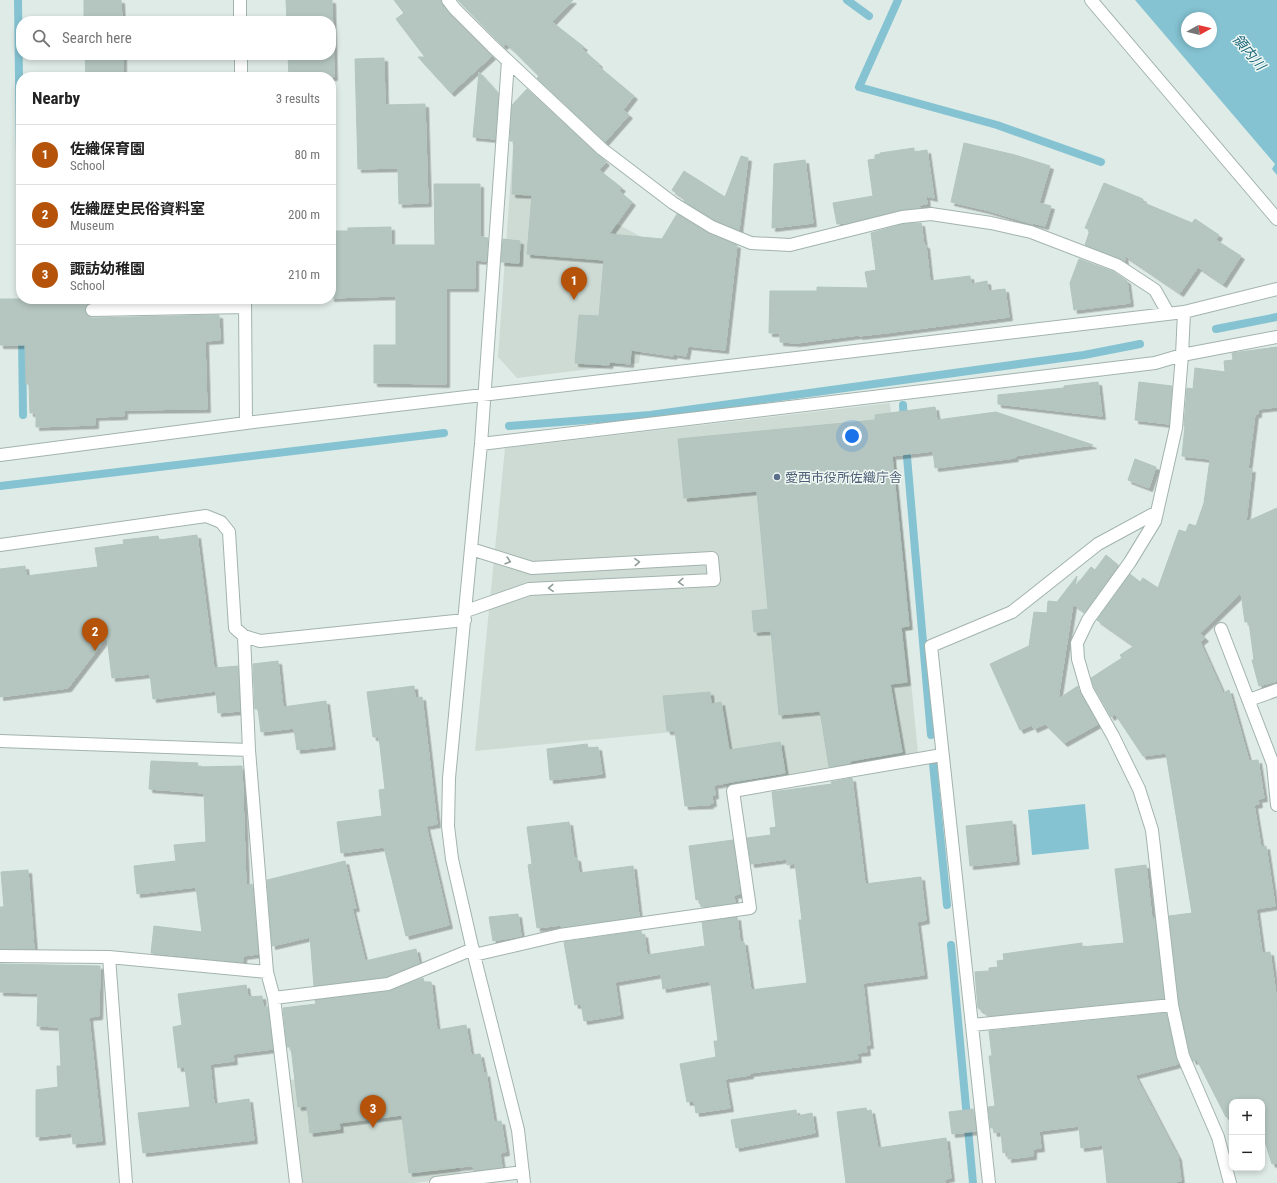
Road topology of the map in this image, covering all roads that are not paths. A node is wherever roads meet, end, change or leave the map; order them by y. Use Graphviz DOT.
graph roads {
  1 [pos="240,0"];
  2 [pos="448,0"];
  3 [pos="1091,0"];
  4 [pos="240,16"];
  5 [pos="241,60"];
  6 [pos="508,61"];
  7 [pos="241,72"];
  8 [pos="1277,220"];
  9 [pos="1277,289"];
  10 [pos="223,304"];
  11 [pos="245,304"];
  12 [pos="92,310"];
  13 [pos="1184,312"];
  14 [pos="1168,314"];
  15 [pos="1277,337"];
  16 [pos="1182,355"];
  17 [pos="484,395"];
  18 [pos="246,423"];
  19 [pos="481,444"];
  20 [pos="0,455"];
  21 [pos="1157,512"];
  22 [pos="0,545"];
  23 [pos="471,549"];
  24 [pos="465,616"];
  25 [pos="1222,629"];
  26 [pos="244,636"];
  27 [pos="1277,690"];
  28 [pos="1249,700"];
  29 [pos="0,741"];
  30 [pos="248,750"];
  31 [pos="942,755"];
  32 [pos="1277,805"];
  33 [pos="474,952"];
  34 [pos="0,956"];
  35 [pos="109,957"];
  36 [pos="267,972"];
  37 [pos="274,998"];
  38 [pos="1172,1005"];
  39 [pos="972,1025"];
  40 [pos="523,1178"];
  41 [pos="126,1183"];
  42 [pos="296,1183"];
  43 [pos="436,1183"];
  44 [pos="989,1183"];
  45 [pos="1230,1183"];
  1 -- 4 [label="street"];
  2 -- 6 [label="street"];
  3 -- 8 [label="street"];
  5 -- 7 [label="street"];
  6 -- 14 [label="street"];
  6 -- 17 [label="street"];
  9 -- 13 [label="street"];
  10 -- 12 [label="street"];
  11 -- 18 [label="street"];
  13 -- 14 [label="street"];
  13 -- 16 [label="street"];
  14 -- 17 [label="street"];
  15 -- 16 [label="street"];
  16 -- 19 [label="street"];
  16 -- 21 [label="street"];
  17 -- 18 [label="street"];
  17 -- 19 [label="street"];
  18 -- 20 [label="street"];
  19 -- 23 [label="street"];
  21 -- 31 [label="street"];
  21 -- 38 [label="street"];
  22 -- 26 [label="street"];
  23 -- 24 [label="street"];
  23 -- 24 [label="street, one-way"];
  24 -- 26 [label="street"];
  24 -- 33 [label="street"];
  25 -- 28 [label="street"];
  26 -- 30 [label="street"];
  27 -- 28 [label="street"];
  28 -- 32 [label="street"];
  29 -- 30 [label="street"];
  30 -- 36 [label="street"];
  31 -- 33 [label="street"];
  31 -- 39 [label="street"];
  33 -- 37 [label="street"];
  33 -- 40 [label="street"];
  34 -- 35 [label="street"];
  35 -- 36 [label="street"];
  35 -- 41 [label="street"];
  36 -- 37 [label="street"];
  37 -- 42 [label="street"];
  38 -- 39 [label="street"];
  38 -- 45 [label="street"];
  39 -- 44 [label="street"];
  40 -- 43 [label="street"];
}
